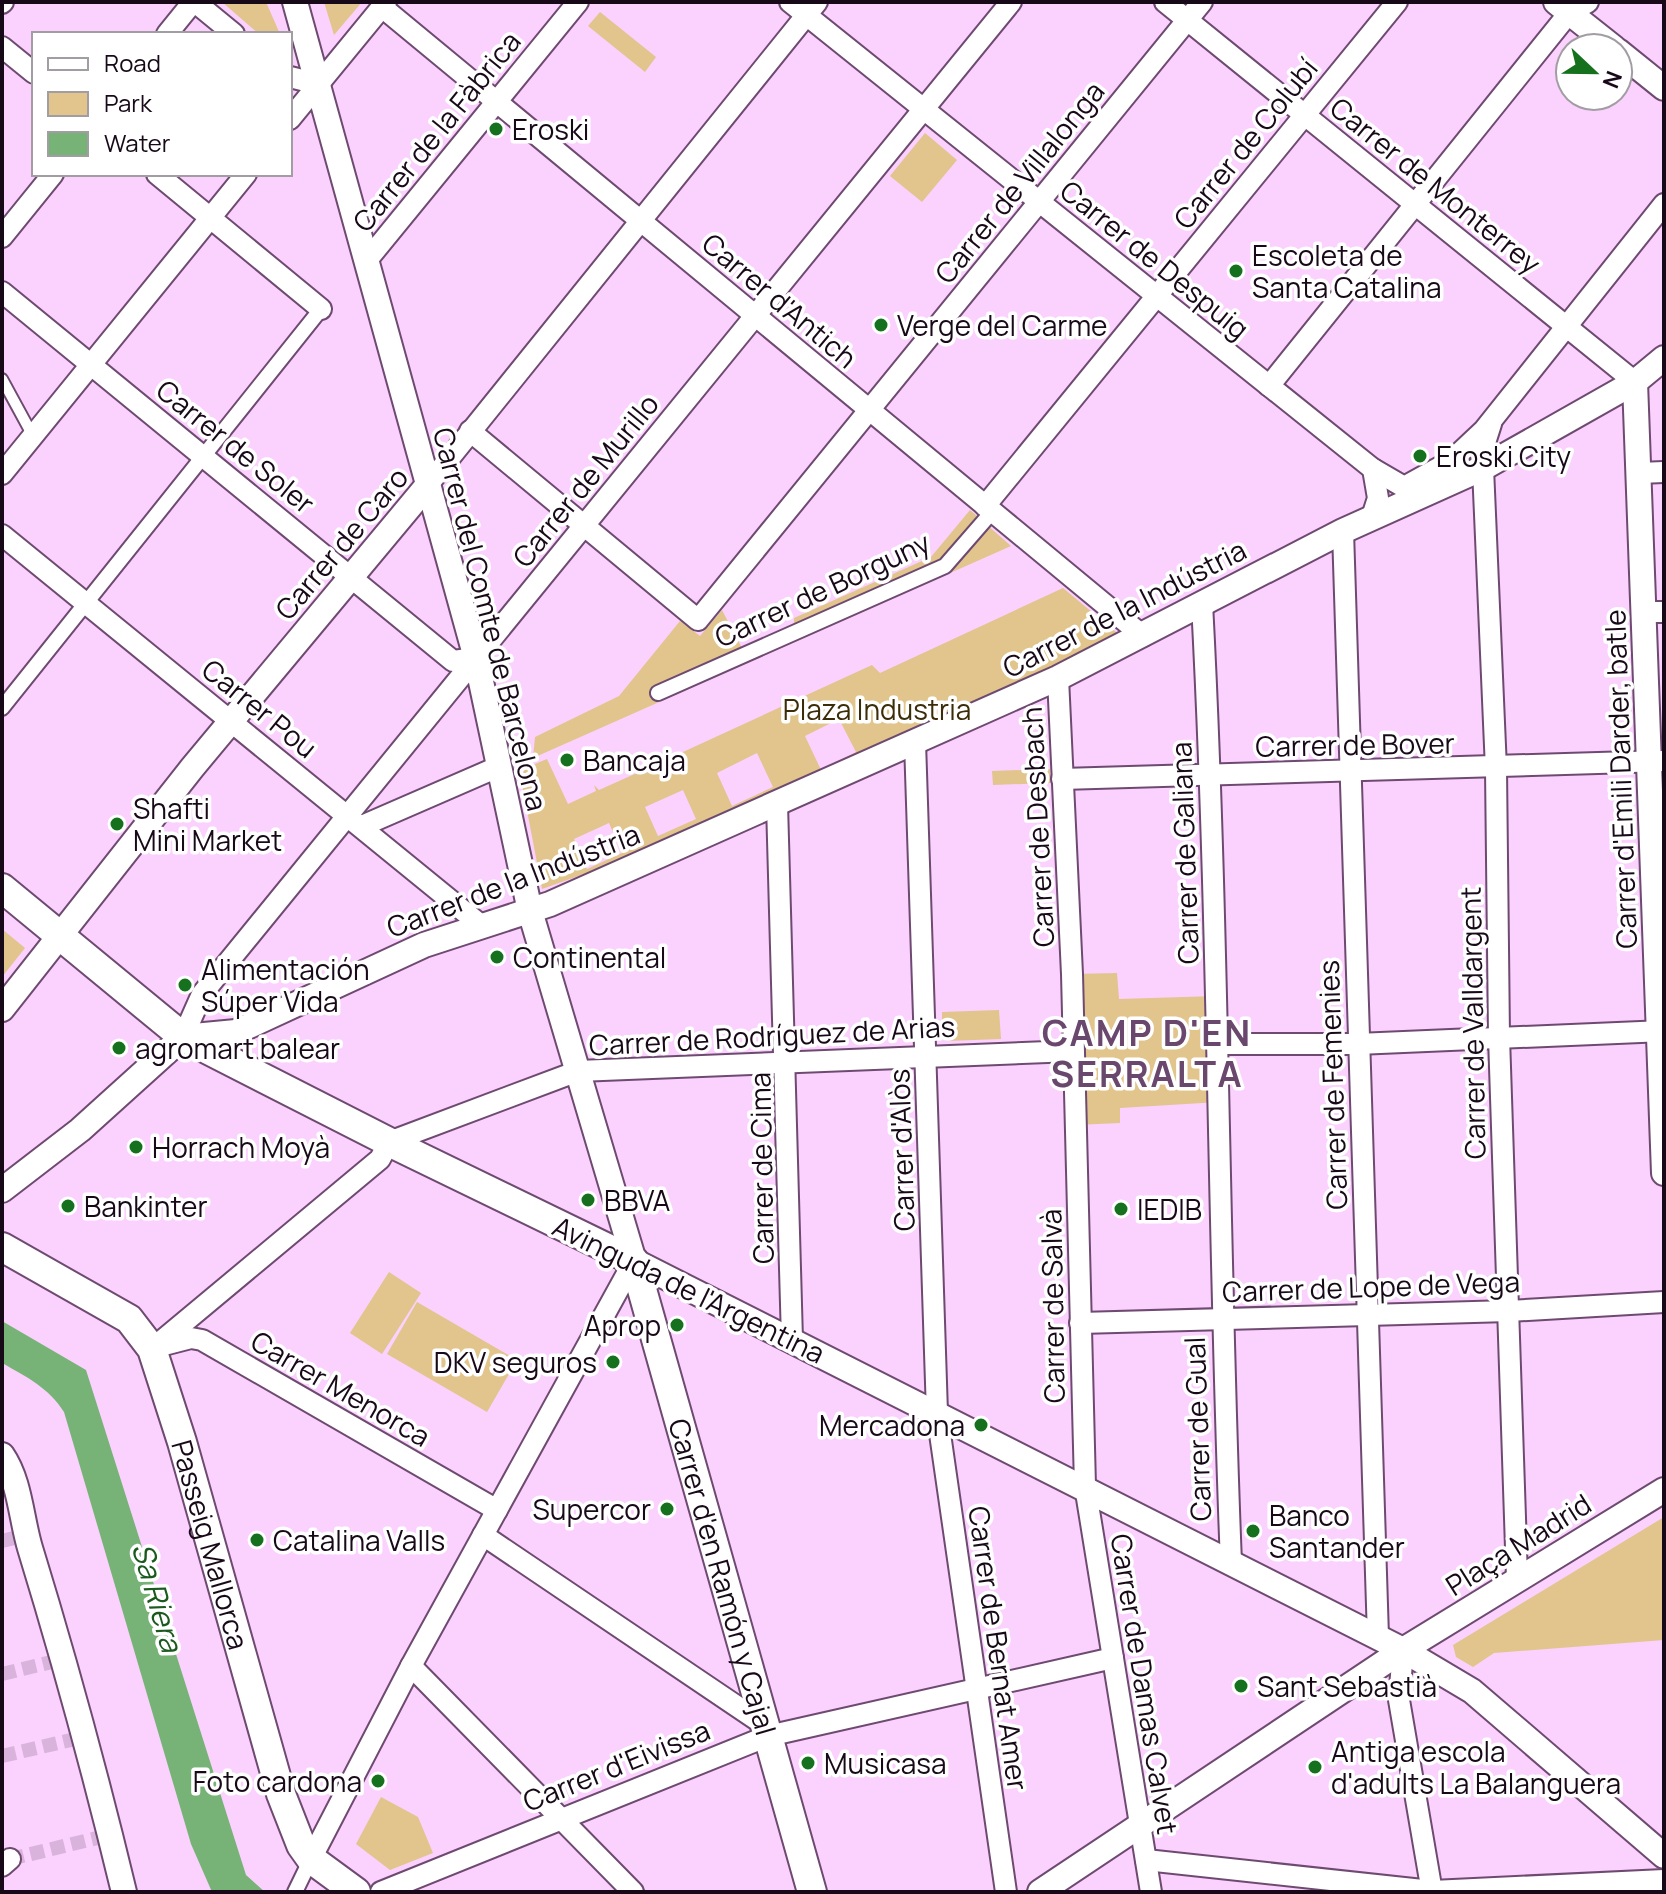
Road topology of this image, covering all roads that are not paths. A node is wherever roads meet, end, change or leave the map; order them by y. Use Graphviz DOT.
graph roads {
  1 [pos="194,2"];
  2 [pos="295,2"];
  3 [pos="578,2"];
  4 [pos="1011,2"];
  5 [pos="1165,2"];
  6 [pos="1202,2"];
  7 [pos="1397,2"];
  8 [pos="384,4"];
  9 [pos="804,6"];
  10 [pos="1571,6"];
  11 [pos="1187,20"];
  12 [pos="169,32"];
  13 [pos="232,32"];
  14 [pos="1598,32"];
  15 [pos="2,47"];
  16 [pos="1634,64"];
  17 [pos="32,71"];
  18 [pos="292,78"];
  19 [pos="318,84"];
  20 [pos="1664,88"];
  21 [pos="496,101"];
  22 [pos="924,109"];
  23 [pos="1305,115"];
  24 [pos="292,116"];
  25 [pos="51,176"];
  26 [pos="159,176"];
  27 [pos="244,176"];
  28 [pos="1039,202"];
  29 [pos="1415,204"];
  30 [pos="1664,204"];
  31 [pos="210,218"];
  32 [pos="640,220"];
  33 [pos="2,237"];
  34 [pos="368,259"];
  35 [pos="2,292"];
  36 [pos="1156,296"];
  37 [pos="321,309"];
  38 [pos="755,316"];
  39 [pos="1565,325"];
  40 [pos="1664,358"];
  41 [pos="91,364"];
  42 [pos="2,379"];
  43 [pos="1635,382"];
  44 [pos="1269,386"];
  45 [pos="869,410"];
  46 [pos="1493,417"];
  47 [pos="470,431"];
  48 [pos="33,436"];
  49 [pos="204,456"];
  50 [pos="1483,468"];
  51 [pos="1373,469"];
  52 [pos="1664,472"];
  53 [pos="1639,473"];
  54 [pos="2,474"];
  55 [pos="427,486"];
  56 [pos="988,509"];
  57 [pos="1372,517"];
  58 [pos="584,526"];
  59 [pos="1343,531"];
  60 [pos="2,535"];
  61 [pos="352,577"];
  62 [pos="86,603"];
  63 [pos="1202,603"];
  64 [pos="1654,612"];
  65 [pos="1143,636"];
  66 [pos="476,658"];
  67 [pos="1058,678"];
  68 [pos="658,693"];
  69 [pos="2,708"];
  70 [pos="232,721"];
  71 [pos="915,742"];
  72 [pos="1656,762"];
  73 [pos="500,766"];
  74 [pos="1496,769"];
  75 [pos="1350,770"];
  76 [pos="1211,776"];
  77 [pos="1062,779"];
  78 [pos="777,804"];
  79 [pos="356,821"];
  80 [pos="2,888"];
  81 [pos="530,911"];
  82 [pos="482,926"];
  83 [pos="61,935"];
  84 [pos="2,1009"];
  85 [pos="1661,1031"];
  86 [pos="183,1037"];
  87 [pos="1499,1037"];
  88 [pos="1218,1044"];
  89 [pos="1357,1044"];
  90 [pos="1073,1051"];
  91 [pos="926,1055"];
  92 [pos="787,1061"];
  93 [pos="578,1071"];
  94 [pos="1219,1102"];
  95 [pos="389,1142"];
  96 [pos="1664,1173"];
  97 [pos="2,1190"];
  98 [pos="2,1247"];
  99 [pos="634,1261"];
  100 [pos="1664,1302"];
  101 [pos="1509,1311"];
  102 [pos="1368,1313"];
  103 [pos="1221,1319"];
  104 [pos="1080,1323"];
  105 [pos="792,1340"];
  106 [pos="152,1349"];
  107 [pos="937,1413"];
  108 [pos="2,1455"];
  109 [pos="1085,1486"];
  110 [pos="1664,1490"];
  111 [pos="497,1510"];
  112 [pos="483,1535"];
  113 [pos="1231,1563"];
  114 [pos="1517,1578"];
  115 [pos="1378,1637"];
  116 [pos="1403,1650"];
  117 [pos="1113,1658"];
  118 [pos="411,1666"];
  119 [pos="977,1689"];
  120 [pos="766,1730"];
  121 [pos="559,1817"];
  122 [pos="1139,1824"];
  123 [pos="1664,1856"];
  124 [pos="311,1859"];
  125 [pos="1146,1860"];
  126 [pos="1664,1880"];
  127 [pos="124,1892"];
  128 [pos="295,1892"];
  129 [pos="356,1892"];
  130 [pos="381,1892"];
  131 [pos="633,1892"];
  132 [pos="812,1892"];
  133 [pos="1006,1892"];
  134 [pos="1040,1892"];
  135 [pos="1151,1892"];
  136 [pos="1432,1892"];
  1 -- 12 [label="street"];
  1 -- 13 [label="street"];
  2 -- 19 [label="street, Carrer del Comte de Barcelona"];
  3 -- 21 [label="street, Carrer de la Fàbrica"];
  4 -- 22 [label="street, Carrer de Murillo"];
  5 -- 11 [label="street, Carrer de Monterrey"];
  6 -- 11 [label="street, Carrer de Villalonga"];
  7 -- 23 [label="street, Carrer de Colubí"];
  8 -- 19 [label="street"];
  8 -- 21 [label="street, Carrer d'Antich"];
  9 -- 22 [label="street, Carrer de Despuig"];
  9 -- 32 [label="street, Carrer de Caro"];
  10 -- 14 [label="street"];
  10 -- 29 [label="street"];
  11 -- 23 [label="street, Carrer de Monterrey"];
  11 -- 28 [label="street, Carrer de Villalonga"];
  15 -- 17 [label="street"];
  16 -- 20 [label="street"];
  18 -- 19 [label="street"];
  19 -- 24 [label="street"];
  19 -- 34 [label="street, Carrer del Comte de Barcelona"];
  21 -- 32 [label="street, Carrer d'Antich"];
  21 -- 34 [label="street, Carrer de la Fàbrica"];
  22 -- 28 [label="street, Carrer de Despuig"];
  22 -- 38 [label="street, Carrer de Murillo"];
  23 -- 29 [label="street, Carrer de Monterrey"];
  23 -- 36 [label="street, Carrer de Colubí"];
  25 -- 33 [label="street"];
  26 -- 31 [label="street"];
  27 -- 31 [label="street"];
  28 -- 36 [label="street, Carrer de Despuig"];
  28 -- 45 [label="street, Carrer de Villalonga"];
  29 -- 39 [label="street, Carrer de Monterrey"];
  29 -- 44 [label="street"];
  30 -- 39 [label="street"];
  31 -- 37 [label="street"];
  31 -- 41 [label="street"];
  32 -- 38 [label="street, Carrer d'Antich"];
  32 -- 47 [label="street, Carrer de Caro"];
  34 -- 55 [label="street, Carrer del Comte de Barcelona"];
  35 -- 41 [label="street, Carrer de Soler"];
  36 -- 44 [label="street, Carrer de Despuig"];
  36 -- 56 [label="street, Carrer de Colubí"];
  37 -- 49 [label="street"];
  38 -- 45 [label="street, Carrer d'Antich"];
  38 -- 58 [label="street, Carrer de Murillo"];
  39 -- 43 [label="street, Carrer de Monterrey"];
  39 -- 46 [label="street"];
  40 -- 43 [label="street, Carrer de la Indústria"];
  41 -- 48 [label="street"];
  41 -- 49 [label="street, Carrer de Soler"];
  42 -- 48 [label="lane"];
  43 -- 50 [label="street, Carrer de la Indústria"];
  43 -- 53 [label="street, Carrer d'Emili Darder, batle"];
  44 -- 51 [label="street, Carrer de Despuig"];
  45 -- 56 [label="street, Carrer d'Antich"];
  45 -- 58 [label="street, Carrer de Villalonga"];
  46 -- 50 [label="street, Carrer de Valldargent"];
  46 -- 51 [label="street, Carrer de Despuig"];
  47 -- 55 [label="street, Carrer de Caro"];
  47 -- 58 [label="street"];
  48 -- 54 [label="street"];
  49 -- 61 [label="street, Carrer de Soler"];
  49 -- 62 [label="street"];
  50 -- 57 [label="street, Carrer de la Indústria"];
  50 -- 74 [label="street, Carrer de Valldargent"];
  51 -- 57 [label="street"];
  52 -- 53 [label="street"];
  53 -- 64 [label="street, Carrer d'Emili Darder, batle"];
  55 -- 61 [label="street, Carrer de Caro"];
  55 -- 66 [label="street, Carrer del Comte de Barcelona"];
  56 -- 65 [label="street, Carrer d'Antich"];
  56 -- 68 [label="street, Carrer de Borguny"];
  57 -- 59 [label="street, Carrer de la Indústria"];
  58 -- 66 [label="street, Carrer de Murillo"];
  59 -- 63 [label="street, Carrer de la Indústria"];
  59 -- 75 [label="street, Carrer de Femenies"];
  60 -- 62 [label="street, Carrer Pou"];
  61 -- 66 [label="street, Carrer de Soler"];
  61 -- 70 [label="street, Carrer de Caro"];
  62 -- 69 [label="street"];
  62 -- 70 [label="street, Carrer Pou"];
  63 -- 65 [label="street, Carrer de la Indústria"];
  63 -- 76 [label="street, Carrer de Galiana"];
  64 -- 72 [label="street, Carrer d'Emili Darder, batle"];
  65 -- 67 [label="street, Carrer de la Indústria"];
  66 -- 73 [label="street, Carrer del Comte de Barcelona"];
  66 -- 79 [label="street, Carrer de Murillo"];
  67 -- 71 [label="street, Carrer de la Indústria"];
  67 -- 77 [label="street, Carrer de Desbach"];
  70 -- 79 [label="street, Carrer Pou"];
  70 -- 83 [label="street, Carrer de Caro"];
  71 -- 78 [label="street, Carrer de la Indústria"];
  71 -- 91 [label="street, Carrer d'Alòs"];
  72 -- 74 [label="street, Carrer de Bover"];
  72 -- 85 [label="street, Carrer d'Emili Darder, batle"];
  73 -- 79 [label="street"];
  73 -- 81 [label="street, Carrer del Comte de Barcelona"];
  74 -- 75 [label="street, Carrer de Bover"];
  74 -- 87 [label="street, Carrer de Valldargent"];
  75 -- 76 [label="street, Carrer de Bover"];
  75 -- 89 [label="street, Carrer de Femenies"];
  76 -- 77 [label="street, Carrer de Bover"];
  76 -- 88 [label="street, Carrer de Galiana"];
  77 -- 90 [label="street, Carrer de Desbach"];
  78 -- 81 [label="street, Carrer de la Indústria"];
  78 -- 92 [label="street, Carrer de Cima"];
  79 -- 82 [label="street, Carrer Pou"];
  79 -- 86 [label="street, Carrer de Murillo"];
  80 -- 83 [label="main road, Avinguda de l'Argentina"];
  81 -- 82 [label="street, Carrer de la Indústria"];
  81 -- 93 [label="street, Carrer del Comte de Barcelona"];
  82 -- 86 [label="street, Carrer de la Indústria"];
  83 -- 84 [label="street, Carrer de Caro"];
  83 -- 86 [label="main road, Avinguda de l'Argentina"];
  85 -- 87 [label="street"];
  85 -- 96 [label="street, Carrer d'Emili Darder, batle"];
  86 -- 95 [label="main road, Avinguda de l'Argentina"];
  86 -- 97 [label="street"];
  87 -- 89 [label="street"];
  87 -- 101 [label="street, Carrer de Valldargent"];
  88 -- 89 [label="street"];
  88 -- 94 [label="street, Carrer de Galiana"];
  89 -- 102 [label="street, Carrer de Femenies"];
  90 -- 91 [label="street, Carrer de Rodríguez de Arias"];
  90 -- 104 [label="street, Carrer de Salvà"];
  91 -- 92 [label="street, Carrer de Rodríguez de Arias"];
  91 -- 107 [label="street, Carrer d'Alòs"];
  92 -- 93 [label="street, Carrer de Rodríguez de Arias"];
  92 -- 105 [label="street, Carrer de Cima"];
  93 -- 95 [label="street, Carrer de Rodríguez de Arias"];
  93 -- 99 [label="street, Carrer del Comte de Barcelona"];
  94 -- 103 [label="street, Carrer de Gual"];
  95 -- 99 [label="main road, Avinguda de l'Argentina"];
  95 -- 106 [label="street"];
  98 -- 106 [label="main road, Passeig Mallorca"];
  99 -- 105 [label="street, Avinguda de l'Argentina"];
  99 -- 111 [label="street"];
  99 -- 120 [label="main road, Carrer d'en Ramón y Cajal"];
  100 -- 101 [label="street, Carrer de Lope de Vega"];
  101 -- 102 [label="street, Carrer de Lope de Vega"];
  101 -- 114 [label="street, Carrer de Valldargent"];
  102 -- 103 [label="street, Carrer de Lope de Vega"];
  102 -- 115 [label="street, Carrer de Femenies"];
  103 -- 104 [label="street, Carrer de Lope de Vega"];
  103 -- 113 [label="street, Carrer de Gual"];
  104 -- 109 [label="street, Carrer de Salvà"];
  105 -- 107 [label="street, Avinguda de l'Argentina"];
  106 -- 111 [label="street, Carrer Menorca"];
  106 -- 124 [label="main road, Passeig Mallorca"];
  107 -- 109 [label="street, Avinguda de l'Argentina"];
  107 -- 119 [label="street, Carrer de Bernat Amer"];
  108 -- 127 [label="street"];
  109 -- 113 [label="street, Avinguda de l'Argentina"];
  109 -- 117 [label="street, Carrer de Damas Calvet"];
  110 -- 114 [label="street, Plaça Madrid"];
  111 -- 112 [label="street"];
  112 -- 118 [label="street"];
  112 -- 120 [label="street"];
  113 -- 115 [label="street, Avinguda de l'Argentina"];
  114 -- 116 [label="street, Plaça Madrid"];
  115 -- 116 [label="street, Avinguda de l'Argentina"];
  116 -- 122 [label="street, Plaça Madrid"];
  116 -- 123 [label="street, Avinguda de l'Argentina"];
  116 -- 136 [label="street"];
  117 -- 119 [label="street, Carrer d'Eivissa"];
  117 -- 122 [label="street, Carrer de Damas Calvet"];
  118 -- 121 [label="street"];
  118 -- 124 [label="street"];
  119 -- 120 [label="street, Carrer d'Eivissa"];
  119 -- 133 [label="street, Carrer de Bernat Amer"];
  120 -- 121 [label="street, Carrer d'Eivissa"];
  120 -- 132 [label="main road, Carrer d'en Ramón y Cajal"];
  121 -- 130 [label="street, Carrer d'Eivissa"];
  121 -- 131 [label="street"];
  122 -- 125 [label="street, Carrer de Damas Calvet"];
  122 -- 134 [label="street, Plaça Madrid"];
  124 -- 128 [label="street"];
  124 -- 129 [label="main road, Passeig Mallorca"];
  125 -- 135 [label="street, Carrer de Damas Calvet"];
  125 -- 136 [label="street"];
  126 -- 136 [label="street"];
}
